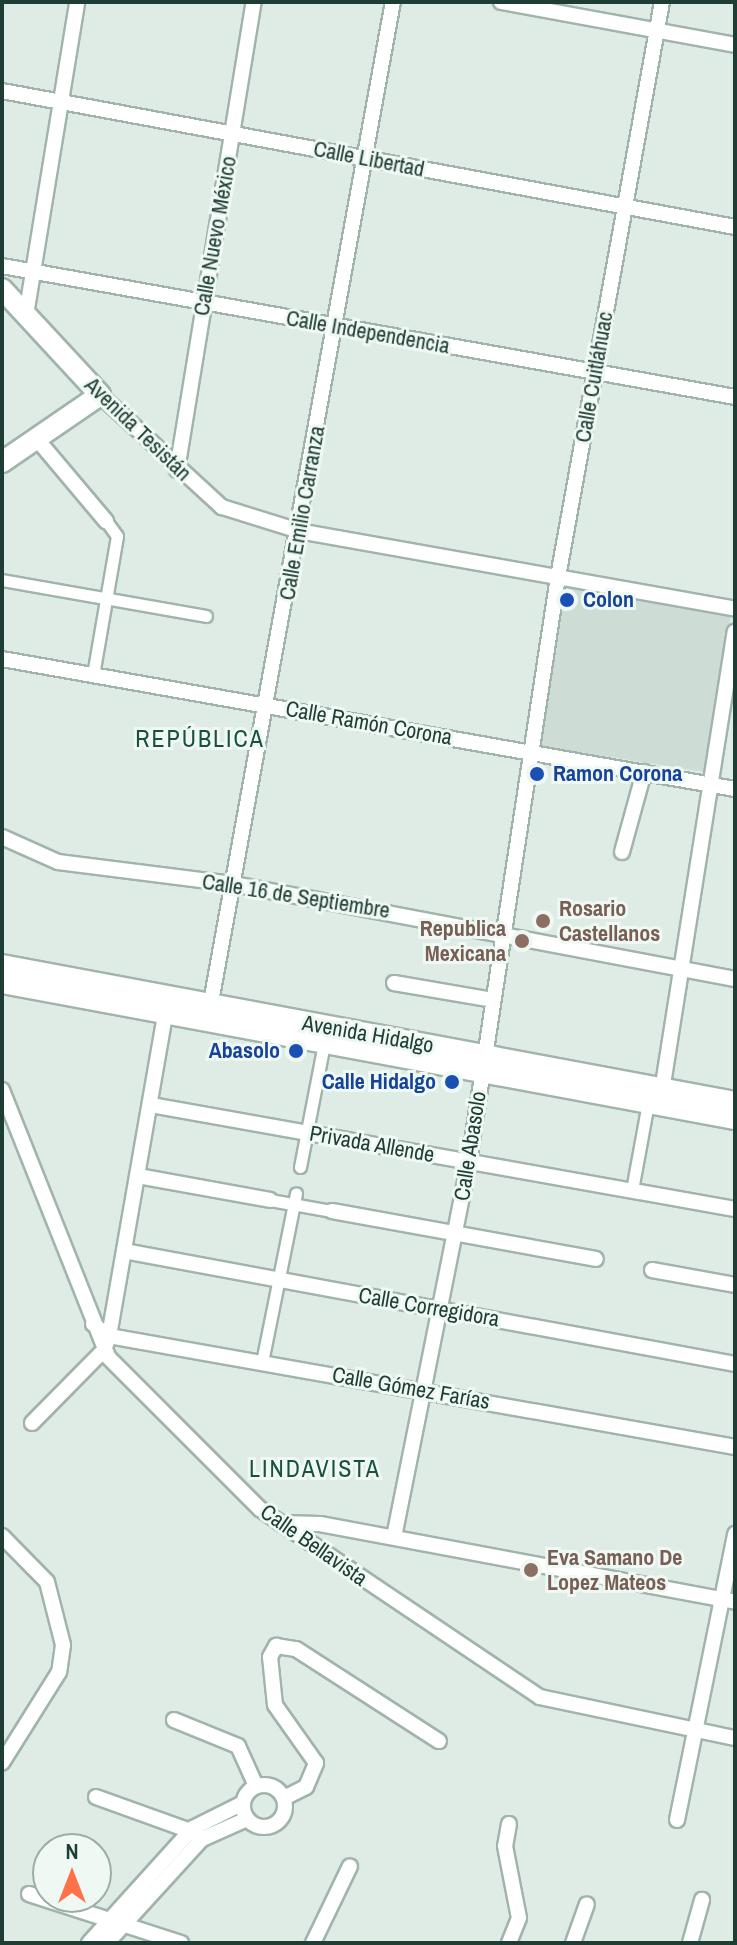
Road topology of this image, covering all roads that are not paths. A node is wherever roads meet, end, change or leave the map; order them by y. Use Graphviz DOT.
graph roads {
  1 [pos="77,2"];
  2 [pos="254,2"];
  3 [pos="393,2"];
  4 [pos="501,2"];
  5 [pos="662,2"];
  6 [pos="656,30"];
  7 [pos="735,45"];
  8 [pos="2,91"];
  9 [pos="59,101"];
  10 [pos="234,131"];
  11 [pos="366,159"];
  12 [pos="624,206"];
  13 [pos="735,227"];
  14 [pos="2,266"];
  15 [pos="34,274"];
  16 [pos="2,289"];
  17 [pos="203,302"];
  18 [pos="26,315"];
  19 [pos="335,325"];
  20 [pos="594,373"];
  21 [pos="100,395"];
  22 [pos="735,397"];
  23 [pos="36,438"];
  24 [pos="2,462"];
  25 [pos="177,470"];
  26 [pos="106,521"];
  27 [pos="299,531"];
  28 [pos="558,577"];
  29 [pos="2,580"];
  30 [pos="106,598"];
  31 [pos="735,609"];
  32 [pos="206,616"];
  33 [pos="735,632"];
  34 [pos="2,659"];
  35 [pos="93,675"];
  36 [pos="268,705"];
  37 [pos="533,752"];
  38 [pos="644,772"];
  39 [pos="713,785"];
  40 [pos="735,789"];
  41 [pos="2,837"];
  42 [pos="622,852"];
  43 [pos="233,884"];
  44 [pos="503,932"];
  45 [pos="2,965"];
  46 [pos="681,970"];
  47 [pos="735,979"];
  48 [pos="44,982"];
  49 [pos="2,983"];
  50 [pos="394,983"];
  51 [pos="493,1000"];
  52 [pos="209,1014"];
  53 [pos="165,1015"];
  54 [pos="324,1044"];
  55 [pos="483,1064"];
  56 [pos="2,1090"];
  57 [pos="657,1099"];
  58 [pos="735,1102"];
  59 [pos="151,1105"];
  60 [pos="735,1119"];
  61 [pos="308,1133"];
  62 [pos="469,1162"];
  63 [pos="300,1167"];
  64 [pos="138,1176"];
  65 [pos="632,1190"];
  66 [pos="295,1198"];
  67 [pos="270,1200"];
  68 [pos="735,1209"];
  69 [pos="332,1211"];
  70 [pos="455,1234"];
  71 [pos="124,1251"];
  72 [pos="596,1259"];
  73 [pos="652,1270"];
  74 [pos="280,1279"];
  75 [pos="735,1285"];
  76 [pos="441,1309"];
  77 [pos="106,1343"];
  78 [pos="262,1362"];
  79 [pos="735,1364"];
  80 [pos="421,1390"];
  81 [pos="32,1423"];
  82 [pos="735,1447"];
  83 [pos="280,1523"];
  84 [pos="735,1534"];
  85 [pos="2,1536"];
  86 [pos="394,1537"];
  87 [pos="728,1601"];
  88 [pos="174,1720"];
  89 [pos="695,1730"];
  90 [pos="735,1738"];
  91 [pos="439,1741"];
  92 [pos="8,1745"];
  93 [pos="2,1763"];
  94 [pos="256,1786"];
  95 [pos="96,1797"];
  96 [pos="284,1798"];
  97 [pos="243,1803"];
  98 [pos="247,1819"];
  99 [pos="677,1820"];
  100 [pos="509,1824"];
  101 [pos="197,1834"];
  102 [pos="350,1866"];
  103 [pos="29,1894"];
  104 [pos="702,1900"];
  105 [pos="587,1904"];
  106 [pos="106,1917"];
  107 [pos="122,1922"];
  108 [pos="89,1943"];
  109 [pos="107,1943"];
  110 [pos="181,1943"];
  111 [pos="313,1943"];
  112 [pos="509,1943"];
  113 [pos="573,1943"];
  114 [pos="690,1943"];
  1 -- 9 [label="street"];
  2 -- 10 [label="street, Calle Nuevo México"];
  3 -- 11 [label="street, Calle Emilio Carranza"];
  4 -- 6 [label="street"];
  5 -- 6 [label="street, Calle Cuitláhuac"];
  6 -- 7 [label="street"];
  6 -- 12 [label="street, Calle Cuitláhuac"];
  8 -- 9 [label="street, Calle Libertad"];
  9 -- 10 [label="street, Calle Libertad"];
  9 -- 15 [label="street"];
  10 -- 11 [label="street, Calle Libertad"];
  10 -- 17 [label="street, Calle Nuevo México"];
  11 -- 12 [label="street, Calle Libertad"];
  11 -- 19 [label="street, Calle Emilio Carranza"];
  12 -- 13 [label="street, Calle Libertad"];
  12 -- 20 [label="street, Calle Cuitláhuac"];
  14 -- 15 [label="street, Calle Independencia"];
  15 -- 17 [label="street, Calle Independencia"];
  15 -- 18 [label="street"];
  16 -- 18 [label="main road, Avenida Tesistán"];
  17 -- 19 [label="street, Calle Independencia"];
  17 -- 25 [label="street, Calle Nuevo México"];
  18 -- 21 [label="main road, Avenida Tesistán"];
  19 -- 20 [label="street, Calle Independencia"];
  19 -- 27 [label="street, Calle Emilio Carranza"];
  20 -- 22 [label="street, Calle Independencia"];
  20 -- 28 [label="street, Calle Cuitláhuac"];
  21 -- 23 [label="main road"];
  21 -- 25 [label="street, Avenida Tesistán"];
  23 -- 24 [label="main road"];
  23 -- 26 [label="street"];
  25 -- 27 [label="street, Avenida Tesistán"];
  26 -- 30 [label="street"];
  27 -- 28 [label="street, Avenida Tesistán"];
  27 -- 36 [label="street, Calle Emilio Carranza"];
  28 -- 31 [label="street, Avenida Tesistán"];
  28 -- 37 [label="street, Calle Cuitláhuac"];
  29 -- 30 [label="street"];
  30 -- 32 [label="street"];
  30 -- 35 [label="street"];
  33 -- 39 [label="street"];
  34 -- 35 [label="street, Calle Ramón Corona"];
  35 -- 36 [label="street, Calle Ramón Corona"];
  36 -- 37 [label="street, Calle Ramón Corona"];
  36 -- 43 [label="street, Calle Emilio Carranza"];
  37 -- 38 [label="street, Calle Ramón Corona"];
  37 -- 44 [label="street, Calle Abasolo"];
  38 -- 39 [label="street, Calle Ramón Corona"];
  38 -- 42 [label="street"];
  39 -- 40 [label="street, Calle Ramón Corona"];
  39 -- 46 [label="street"];
  41 -- 43 [label="street, Calle 16 de Septiembre"];
  43 -- 44 [label="street, Calle 16 de Septiembre"];
  43 -- 52 [label="street, Calle Emilio Carranza"];
  44 -- 46 [label="street, Calle 16 de Septiembre"];
  44 -- 51 [label="street, Calle Abasolo"];
  45 -- 48 [label="main road, Avenida Hidalgo"];
  46 -- 47 [label="street, Calle 16 de Septiembre"];
  46 -- 57 [label="street"];
  48 -- 49 [label="main road, Avenida Hidalgo"];
  48 -- 52 [label="main road, Avenida Hidalgo"];
  48 -- 53 [label="main road, Avenida Hidalgo"];
  50 -- 51 [label="street"];
  51 -- 55 [label="street, Calle Abasolo"];
  52 -- 53 [label="main road, Avenida Hidalgo"];
  52 -- 54 [label="main road, Avenida Hidalgo"];
  52 -- 55 [label="main road, Avenida Hidalgo"];
  53 -- 59 [label="street"];
  54 -- 55 [label="main road, Avenida Hidalgo"];
  54 -- 61 [label="street"];
  55 -- 57 [label="main road, Avenida Hidalgo"];
  55 -- 62 [label="street, Calle Abasolo"];
  56 -- 77 [label="street, Calle Bellavista"];
  57 -- 58 [label="main road, Avenida Hidalgo"];
  57 -- 60 [label="main road, Avenida Hidalgo"];
  57 -- 65 [label="street"];
  59 -- 61 [label="street, Privada Allende"];
  59 -- 64 [label="street"];
  61 -- 62 [label="street, Privada Allende"];
  61 -- 63 [label="street"];
  62 -- 65 [label="street, Privada Allende"];
  62 -- 70 [label="street, Calle Abasolo"];
  64 -- 67 [label="street"];
  64 -- 71 [label="street"];
  65 -- 68 [label="street, Privada Allende"];
  66 -- 67 [label="street"];
  66 -- 69 [label="street"];
  66 -- 74 [label="street"];
  69 -- 70 [label="street"];
  70 -- 72 [label="street"];
  70 -- 76 [label="street, Calle Abasolo"];
  71 -- 74 [label="street, Calle Corregidora"];
  71 -- 77 [label="street"];
  73 -- 75 [label="street"];
  74 -- 76 [label="street, Calle Corregidora"];
  74 -- 78 [label="street"];
  76 -- 79 [label="street, Calle Corregidora"];
  76 -- 80 [label="street, Calle Abasolo"];
  77 -- 78 [label="street, Calle Gómez Farías"];
  77 -- 81 [label="street"];
  77 -- 83 [label="street, Calle Bellavista"];
  78 -- 80 [label="street, Calle Gómez Farías"];
  80 -- 82 [label="street, Calle Gómez Farías"];
  80 -- 86 [label="street, Calle Abasolo"];
  83 -- 86 [label="street"];
  83 -- 89 [label="street, Calle Bellavista"];
  84 -- 87 [label="street"];
  85 -- 92 [label="street"];
  86 -- 87 [label="street"];
  87 -- 89 [label="street"];
  88 -- 94 [label="street"];
  89 -- 90 [label="street, Calle Bellavista"];
  89 -- 99 [label="street"];
  91 -- 96 [label="street"];
  92 -- 93 [label="street"];
  94 -- 96 [label="street"];
  94 -- 97 [label="street"];
  95 -- 101 [label="street"];
  96 -- 98 [label="street"];
  97 -- 98 [label="street"];
  97 -- 101 [label="street"];
  98 -- 101 [label="street"];
  100 -- 112 [label="street"];
  101 -- 106 [label="street"];
  101 -- 107 [label="street"];
  102 -- 111 [label="street"];
  103 -- 106 [label="street"];
  104 -- 114 [label="street"];
  105 -- 113 [label="street"];
  106 -- 107 [label="street"];
  106 -- 108 [label="street"];
  107 -- 109 [label="street"];
  107 -- 110 [label="street"];
}
